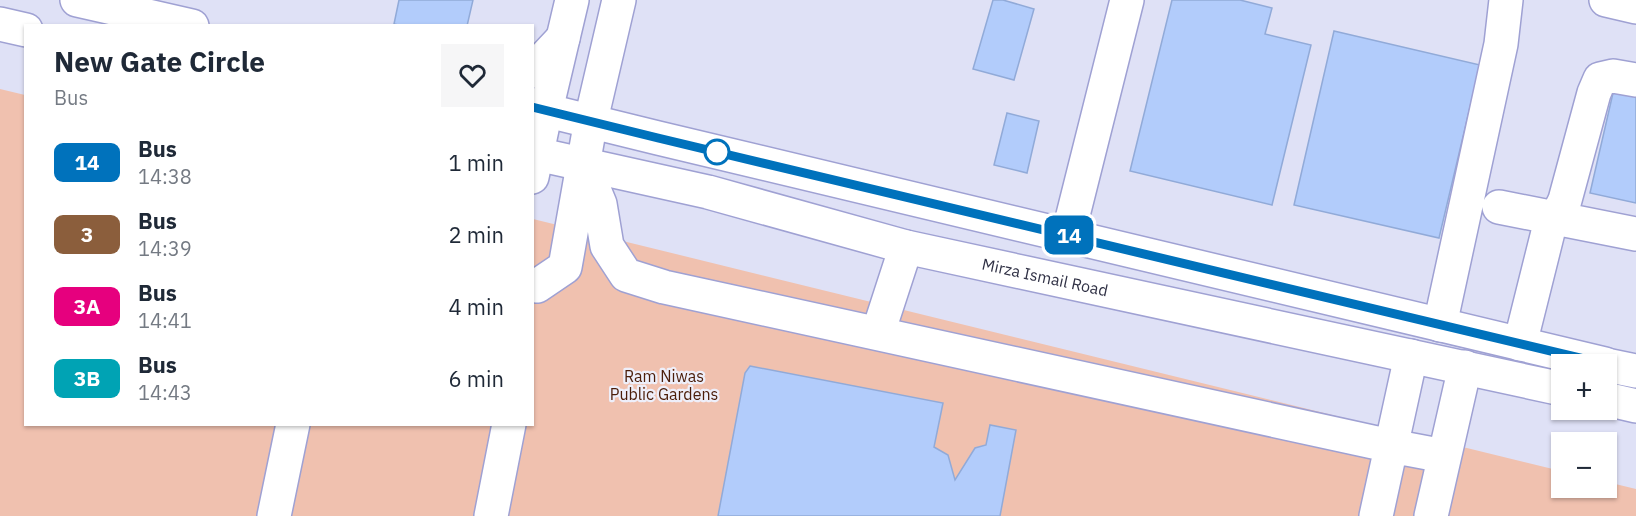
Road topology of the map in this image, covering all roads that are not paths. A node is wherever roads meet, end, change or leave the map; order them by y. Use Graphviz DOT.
graph roads {
  1 [pos="77,0"];
  2 [pos="572,0"];
  3 [pos="619,0"];
  4 [pos="1127,0"];
  5 [pos="1506,0"];
  6 [pos="1606,0"];
  7 [pos="1636,8"];
  8 [pos="0,24"];
  9 [pos="183,24"];
  10 [pos="24,30"];
  11 [pos="563,38"];
  12 [pos="534,69"];
  13 [pos="1636,80"];
  14 [pos="539,108"];
  15 [pos="591,120"];
  16 [pos="534,162"];
  17 [pos="584,165"];
  18 [pos="1499,207"];
  19 [pos="1554,218"];
  20 [pos="1636,234"];
  21 [pos="1068,235"];
  22 [pos="906,247"];
  23 [pos="534,290"];
  24 [pos="1440,325"];
  25 [pos="878,333"];
  26 [pos="1521,344"];
  27 [pos="1561,354"];
  28 [pos="1411,356"];
  29 [pos="1465,367"];
  30 [pos="1617,367"];
  31 [pos="1636,371"];
  32 [pos="1551,387"];
  33 [pos="1617,402"];
  34 [pos="1636,406"];
  35 [pos="293,426"];
  36 [pos="509,426"];
  37 [pos="1391,446"];
  38 [pos="1444,456"];
  39 [pos="274,516"];
  40 [pos="490,516"];
  41 [pos="1376,516"];
  42 [pos="1431,516"];
  1 -- 9 [label="main road"];
  2 -- 11 [label="main road"];
  3 -- 15 [label="main road"];
  4 -- 21 [label="main road"];
  5 -- 24 [label="main road"];
  6 -- 7 [label="main road"];
  8 -- 10 [label="main road"];
  11 -- 12 [label="main road"];
  11 -- 14 [label="main road"];
  13 -- 19 [label="main road"];
  14 -- 15 [label="main road"];
  14 -- 16 [label="main road"];
  15 -- 17 [label="main road"];
  15 -- 21 [label="main road"];
  16 -- 17 [label="main road, Mirza Ismail Road"];
  17 -- 22 [label="main road, Mirza Ismail Road"];
  17 -- 23 [label="main road"];
  17 -- 25 [label="main road"];
  18 -- 19 [label="main road"];
  19 -- 20 [label="main road"];
  19 -- 26 [label="main road"];
  21 -- 24 [label="main road"];
  22 -- 25 [label="main road"];
  22 -- 28 [label="main road, Mirza Ismail Road"];
  24 -- 26 [label="main road"];
  25 -- 37 [label="main road"];
  26 -- 27 [label="main road"];
  28 -- 29 [label="main road, Mirza Ismail Road"];
  28 -- 37 [label="main road"];
  29 -- 32 [label="main road, Mirza Ismail Road"];
  29 -- 38 [label="main road"];
  30 -- 31 [label="main road"];
  33 -- 34 [label="main road"];
  35 -- 39 [label="main road"];
  36 -- 40 [label="main road"];
  37 -- 38 [label="main road"];
  37 -- 41 [label="main road"];
  38 -- 42 [label="main road"];
}
